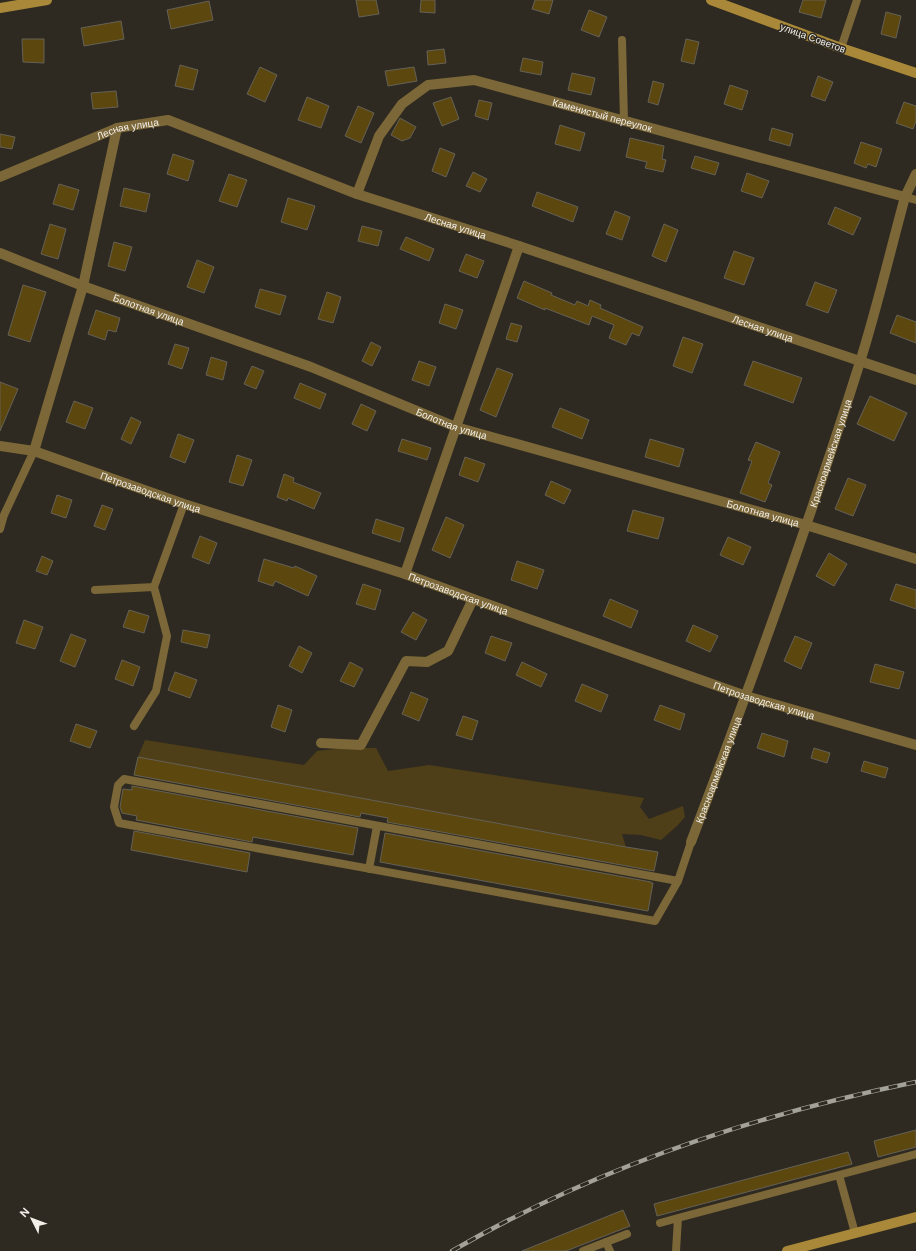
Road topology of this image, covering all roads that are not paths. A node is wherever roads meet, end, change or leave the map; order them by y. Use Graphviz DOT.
graph roads {
  1 [pos="47,0"];
  2 [pos="711,0"];
  3 [pos="857,0"];
  4 [pos="0,8"];
  5 [pos="622,40"];
  6 [pos="841,48"];
  7 [pos="916,74"];
  8 [pos="624,121"];
  9 [pos="117,128"];
  10 [pos="916,174"];
  11 [pos="0,177"];
  12 [pos="357,194"];
  13 [pos="905,197"];
  14 [pos="916,200"];
  15 [pos="519,246"];
  16 [pos="0,253"];
  17 [pos="83,286"];
  18 [pos="861,361"];
  19 [pos="916,380"];
  20 [pos="456,427"];
  21 [pos="0,446"];
  22 [pos="34,451"];
  23 [pos="184,504"];
  24 [pos="806,525"];
  25 [pos="0,529"];
  26 [pos="916,560"];
  27 [pos="405,574"];
  28 [pos="154,587"];
  29 [pos="95,590"];
  30 [pos="473,599"];
  31 [pos="746,696"];
  32 [pos="134,726"];
  33 [pos="320,742"];
  34 [pos="916,745"];
  35 [pos="377,826"];
  36 [pos="691,842"];
  37 [pos="370,869"];
  38 [pos="678,881"];
  39 [pos="916,1154"];
  40 [pos="839,1175"];
  41 [pos="916,1217"];
  42 [pos="678,1218"];
  43 [pos="660,1223"];
  44 [pos="855,1233"];
  45 [pos="627,1234"];
  46 [pos="606,1242"];
  47 [pos="583,1251"];
  48 [pos="610,1251"];
  49 [pos="676,1251"];
  50 [pos="787,1251"];
  1 -- 4 [label="main road"];
  2 -- 6 [label="main road, улица Советов"];
  3 -- 6 [label="lane"];
  5 -- 8 [label="lane"];
  6 -- 7 [label="main road, улица Советов"];
  8 -- 12 [label="street, Каменистый переулок"];
  8 -- 13 [label="street, Каменистый переулок"];
  9 -- 11 [label="street, Лесная улица"];
  9 -- 12 [label="street, Лесная улица"];
  9 -- 17 [label="street"];
  10 -- 13 [label="street, Красноармейская улица"];
  12 -- 15 [label="street, Лесная улица"];
  13 -- 14 [label="lane"];
  13 -- 18 [label="street, Красноармейская улица"];
  15 -- 18 [label="street, Лесная улица"];
  15 -- 20 [label="street"];
  16 -- 17 [label="street, Болотная улица"];
  17 -- 20 [label="street, Болотная улица"];
  17 -- 22 [label="street"];
  18 -- 19 [label="street, Лесная улица"];
  18 -- 24 [label="street, Красноармейская улица"];
  20 -- 24 [label="street, Болотная улица"];
  20 -- 27 [label="street"];
  21 -- 22 [label="street, Петрозаводская улица"];
  22 -- 23 [label="street, Петрозаводская улица"];
  22 -- 25 [label="lane"];
  23 -- 27 [label="street, Петрозаводская улица"];
  23 -- 28 [label="lane"];
  24 -- 26 [label="street, Болотная улица"];
  24 -- 31 [label="street, Красноармейская улица"];
  27 -- 30 [label="street, Петрозаводская улица"];
  28 -- 29 [label="lane"];
  28 -- 32 [label="lane"];
  30 -- 31 [label="street, Петрозаводская улица"];
  30 -- 33 [label="street"];
  31 -- 34 [label="street, Петрозаводская улица"];
  31 -- 36 [label="street, Красноармейская улица"];
  35 -- 37 [label="lane"];
  35 -- 37 [label="lane"];
  35 -- 38 [label="lane"];
  36 -- 38 [label="lane"];
  37 -- 38 [label="lane"];
  39 -- 40 [label="lane"];
  40 -- 42 [label="lane"];
  40 -- 44 [label="lane"];
  41 -- 44 [label="main road"];
  42 -- 43 [label="lane"];
  42 -- 49 [label="lane"];
  44 -- 50 [label="main road"];
  45 -- 46 [label="lane"];
  46 -- 47 [label="lane"];
  46 -- 48 [label="lane"];
}
